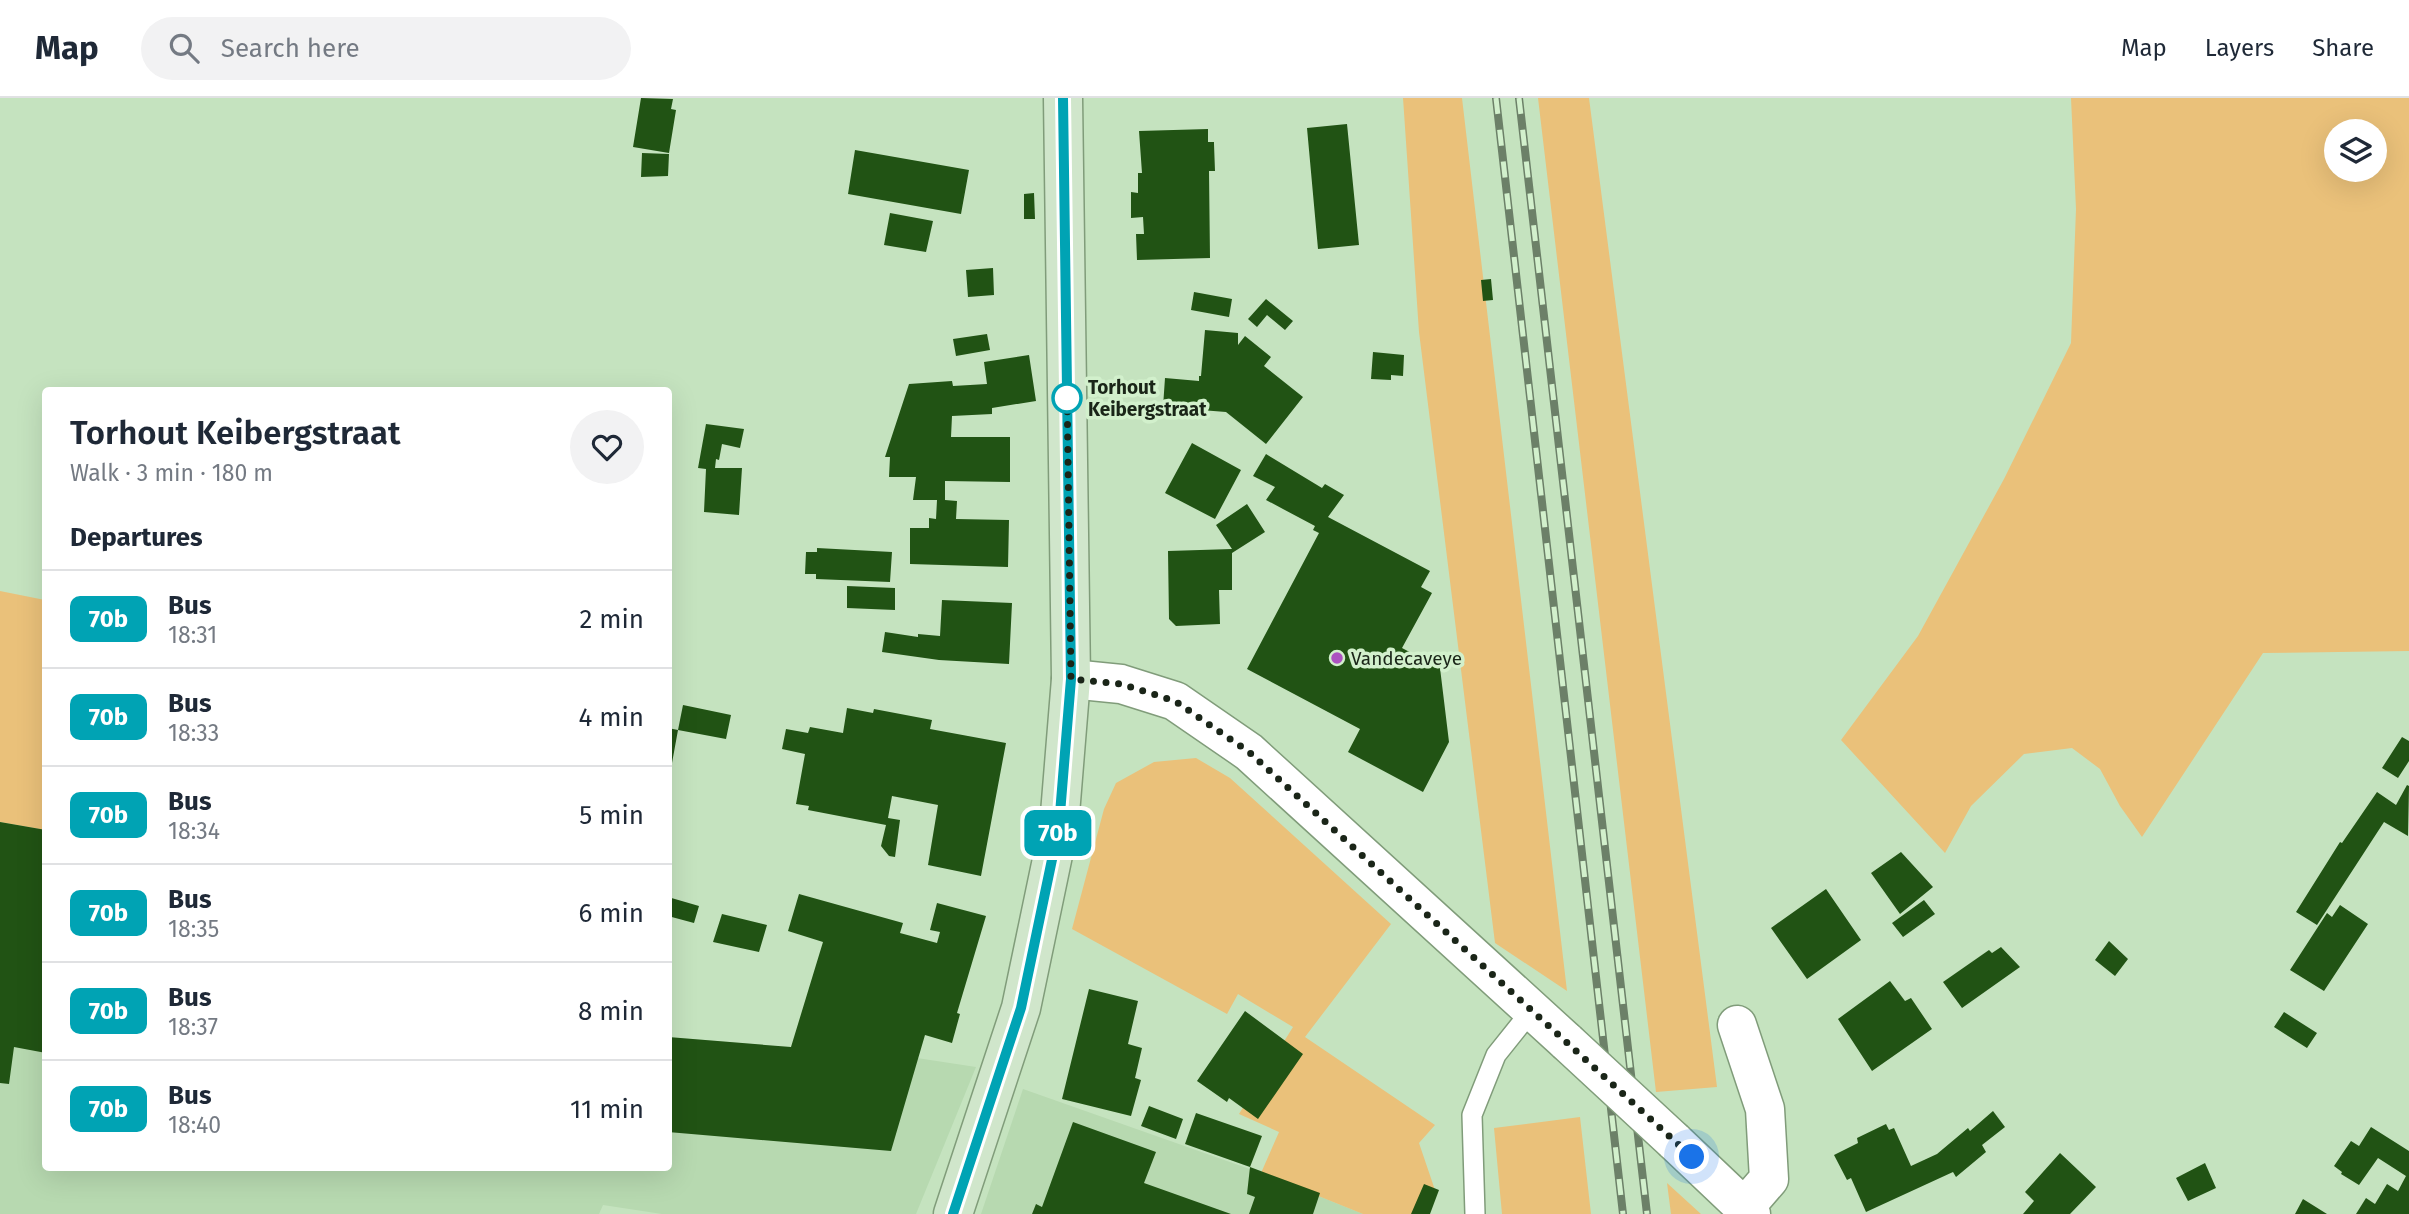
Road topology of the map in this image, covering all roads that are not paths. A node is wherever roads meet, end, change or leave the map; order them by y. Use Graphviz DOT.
graph roads {
  1 [pos="1063,98"];
  2 [pos="1071,679"];
  3 [pos="1532,1010"];
  4 [pos="1737,1025"];
  5 [pos="1748,1211"];
  6 [pos="953,1214"];
  7 [pos="1475,1214"];
  1 -- 2 [label="street"];
  2 -- 3 [label="street"];
  2 -- 6 [label="street"];
  3 -- 5 [label="street, bridge"];
  3 -- 7 [label="lane"];
  4 -- 5 [label="street"];
}
